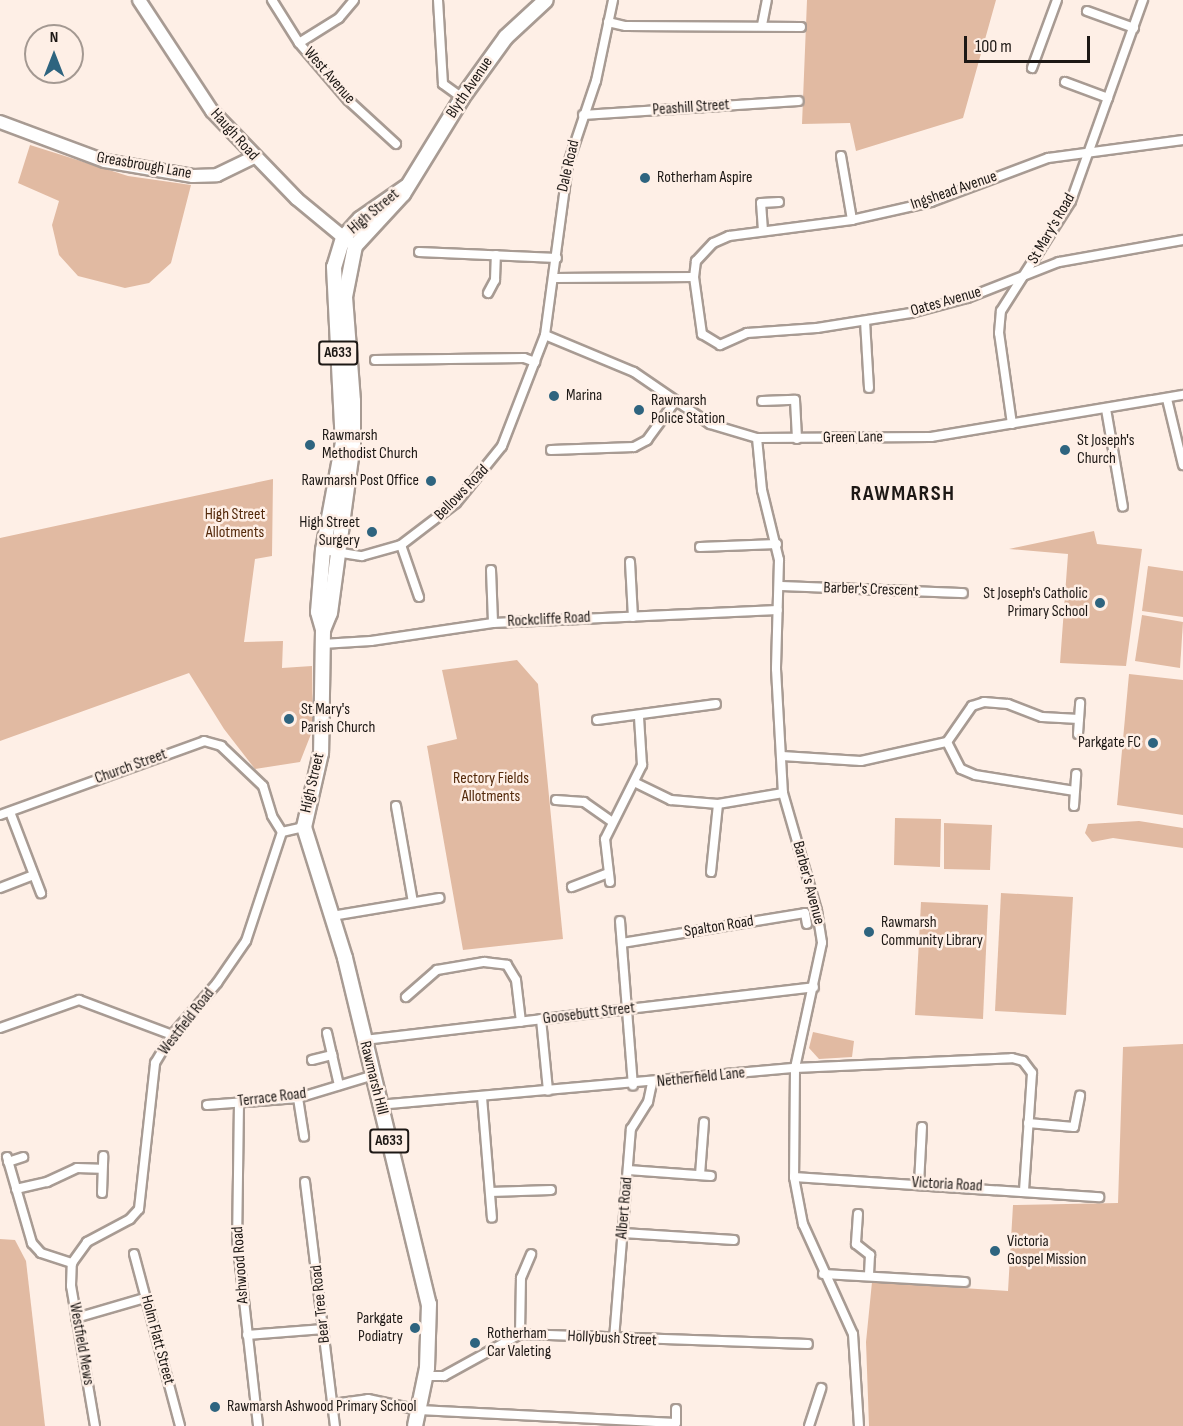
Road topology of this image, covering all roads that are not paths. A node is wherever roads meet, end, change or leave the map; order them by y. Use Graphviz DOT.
graph roads {
  1 [pos="139,0"];
  2 [pos="272,0"];
  3 [pos="354,0"];
  4 [pos="438,0"];
  5 [pos="546,0"];
  6 [pos="613,0"];
  7 [pos="767,0"];
  8 [pos="1057,0"];
  9 [pos="1143,0"];
  10 [pos="1087,11"];
  11 [pos="608,22"];
  12 [pos="762,25"];
  13 [pos="801,27"];
  14 [pos="1134,28"];
  15 [pos="299,43"];
  16 [pos="1032,68"];
  17 [pos="1065,82"];
  18 [pos="462,98"];
  19 [pos="1108,98"];
  20 [pos="799,101"];
  21 [pos="583,115"];
  22 [pos="0,122"];
  23 [pos="1183,140"];
  24 [pos="396,144"];
  25 [pos="1090,150"];
  26 [pos="841,156"];
  27 [pos="254,157"];
  28 [pos="406,187"];
  29 [pos="778,202"];
  30 [pos="852,220"];
  31 [pos="763,231"];
  32 [pos="343,238"];
  33 [pos="1183,240"];
  34 [pos="355,246"];
  35 [pos="419,252"];
  36 [pos="496,255"];
  37 [pos="557,258"];
  38 [pos="694,277"];
  39 [pos="555,278"];
  40 [pos="1020,278"];
  41 [pos="488,293"];
  42 [pos="865,321"];
  43 [pos="545,335"];
  44 [pos="375,360"];
  45 [pos="536,362"];
  46 [pos="869,388"];
  47 [pos="1183,395"];
  48 [pos="1167,399"];
  49 [pos="762,401"];
  50 [pos="674,403"];
  51 [pos="1106,409"];
  52 [pos="1012,424"];
  53 [pos="757,438"];
  54 [pos="797,438"];
  55 [pos="551,450"];
  56 [pos="1183,465"];
  57 [pos="1123,507"];
  58 [pos="777,544"];
  59 [pos="400,545"];
  60 [pos="700,547"];
  61 [pos="323,550"];
  62 [pos="338,553"];
  63 [pos="630,562"];
  64 [pos="491,570"];
  65 [pos="779,586"];
  66 [pos="963,593"];
  67 [pos="419,597"];
  68 [pos="778,610"];
  69 [pos="633,616"];
  70 [pos="493,623"];
  71 [pos="322,630"];
  72 [pos="322,644"];
  73 [pos="1080,703"];
  74 [pos="716,704"];
  75 [pos="639,717"];
  76 [pos="1079,719"];
  77 [pos="597,720"];
  78 [pos="1078,734"];
  79 [pos="947,742"];
  80 [pos="782,756"];
  81 [pos="1076,774"];
  82 [pos="636,783"];
  83 [pos="1076,791"];
  84 [pos="783,793"];
  85 [pos="556,800"];
  86 [pos="718,804"];
  87 [pos="396,806"];
  88 [pos="1074,806"];
  89 [pos="10,812"];
  90 [pos="0,815"];
  91 [pos="611,821"];
  92 [pos="304,827"];
  93 [pos="282,832"];
  94 [pos="711,872"];
  95 [pos="608,873"];
  96 [pos="34,875"];
  97 [pos="610,882"];
  98 [pos="572,887"];
  99 [pos="0,888"];
  100 [pos="41,893"];
  101 [pos="440,898"];
  102 [pos="413,902"];
  103 [pos="332,916"];
  104 [pos="620,921"];
  105 [pos="807,924"];
  106 [pos="622,943"];
  107 [pos="814,987"];
  108 [pos="406,997"];
  109 [pos="627,1009"];
  110 [pos="541,1019"];
  111 [pos="521,1022"];
  112 [pos="0,1028"];
  113 [pos="327,1033"];
  114 [pos="172,1035"];
  115 [pos="364,1040"];
  116 [pos="332,1055"];
  117 [pos="312,1060"];
  118 [pos="795,1068"];
  119 [pos="371,1076"];
  120 [pos="652,1083"];
  121 [pos="339,1085"];
  122 [pos="633,1085"];
  123 [pos="548,1091"];
  124 [pos="1080,1096"];
  125 [pos="482,1097"];
  126 [pos="298,1098"];
  127 [pos="239,1103"];
  128 [pos="207,1105"];
  129 [pos="378,1105"];
  130 [pos="704,1122"];
  131 [pos="1028,1123"];
  132 [pos="302,1126"];
  133 [pos="922,1127"];
  134 [pos="313,1128"];
  135 [pos="304,1137"];
  136 [pos="103,1156"];
  137 [pos="23,1157"];
  138 [pos="100,1169"];
  139 [pos="628,1170"];
  140 [pos="700,1175"];
  141 [pos="711,1176"];
  142 [pos="794,1177"];
  143 [pos="305,1182"];
  144 [pos="919,1184"];
  145 [pos="16,1189"];
  146 [pos="1024,1189"];
  147 [pos="551,1190"];
  148 [pos="490,1191"];
  149 [pos="102,1193"];
  150 [pos="1099,1197"];
  151 [pos="858,1214"];
  152 [pos="492,1218"];
  153 [pos="622,1233"];
  154 [pos="734,1240"];
  155 [pos="134,1254"];
  156 [pos="531,1254"];
  157 [pos="72,1263"];
  158 [pos="824,1274"];
  159 [pos="869,1275"];
  160 [pos="965,1282"];
  161 [pos="145,1298"];
  162 [pos="76,1318"];
  163 [pos="324,1329"];
  164 [pos="520,1334"];
  165 [pos="248,1335"];
  166 [pos="614,1339"];
  167 [pos="808,1344"];
  168 [pos="426,1372"];
  169 [pos="820,1388"];
  170 [pos="333,1404"];
  171 [pos="676,1409"];
  172 [pos="419,1410"];
  173 [pos="565,1422"];
  174 [pos="676,1424"];
  175 [pos="95,1426"];
  176 [pos="180,1426"];
  177 [pos="258,1426"];
  178 [pos="335,1426"];
  179 [pos="416,1426"];
  180 [pos="809,1426"];
  181 [pos="859,1426"];
  1 -- 27 [label="street, Haugh Road"];
  2 -- 15 [label="street, West Avenue"];
  3 -- 15 [label="street"];
  4 -- 18 [label="street"];
  5 -- 18 [label="main road, Blyth Avenue / A633"];
  6 -- 11 [label="street, Dale Road"];
  7 -- 12 [label="street"];
  8 -- 16 [label="street"];
  9 -- 14 [label="street, St Mary's Road"];
  10 -- 14 [label="street"];
  11 -- 12 [label="street"];
  11 -- 21 [label="street, Dale Road"];
  12 -- 13 [label="street"];
  14 -- 19 [label="street, St Mary's Road"];
  15 -- 24 [label="street, West Avenue"];
  17 -- 19 [label="street"];
  18 -- 28 [label="main road, Blyth Avenue / A633"];
  19 -- 25 [label="street, St Mary's Road"];
  20 -- 21 [label="street, Peashill Street"];
  21 -- 37 [label="street, Dale Road"];
  22 -- 27 [label="street, Greasbrough Lane"];
  23 -- 25 [label="street, Ingshead Avenue"];
  25 -- 30 [label="street, Ingshead Avenue"];
  25 -- 40 [label="street, St Mary's Road"];
  26 -- 30 [label="street"];
  27 -- 32 [label="street, Haugh Road"];
  28 -- 32 [label="main road, High Street / A633"];
  28 -- 34 [label="main road, High Street / A633"];
  29 -- 31 [label="street"];
  30 -- 31 [label="street, Ingshead Avenue"];
  31 -- 38 [label="street, Ingshead Avenue"];
  32 -- 34 [label="street, Haugh Road"];
  32 -- 61 [label="main road, High Street / A633"];
  33 -- 40 [label="street, Oates Avenue"];
  34 -- 62 [label="main road, High Street / A633"];
  35 -- 36 [label="street"];
  36 -- 37 [label="street"];
  36 -- 41 [label="street"];
  37 -- 39 [label="street, Dale Road"];
  38 -- 39 [label="street"];
  38 -- 42 [label="street, Oates Avenue"];
  39 -- 43 [label="street, Dale Road"];
  40 -- 42 [label="street, Oates Avenue"];
  40 -- 52 [label="street, St Mary's Road"];
  42 -- 46 [label="street"];
  43 -- 45 [label="street, Bellows Road"];
  43 -- 50 [label="street, Green Lane"];
  44 -- 45 [label="street"];
  45 -- 59 [label="street, Bellows Road"];
  47 -- 48 [label="street, Green Lane"];
  48 -- 51 [label="street, Green Lane"];
  48 -- 56 [label="street"];
  49 -- 54 [label="street"];
  50 -- 53 [label="street, Green Lane"];
  50 -- 55 [label="street"];
  51 -- 52 [label="street, Green Lane"];
  51 -- 57 [label="street"];
  52 -- 54 [label="street, Green Lane"];
  53 -- 54 [label="street, Green Lane"];
  53 -- 58 [label="street, Barber's Avenue"];
  58 -- 60 [label="street"];
  58 -- 65 [label="street, Barber's Avenue"];
  59 -- 62 [label="street, Bellows Road"];
  59 -- 67 [label="street"];
  61 -- 62 [label="street, Bellows Road"];
  61 -- 71 [label="main road, High Street / A633"];
  62 -- 71 [label="main road, High Street / A633"];
  63 -- 69 [label="street"];
  64 -- 70 [label="street"];
  65 -- 66 [label="street, Barber's Crescent"];
  65 -- 68 [label="street, Barber's Avenue"];
  68 -- 69 [label="street, Rockcliffe Road"];
  68 -- 80 [label="street, Barber's Avenue"];
  69 -- 70 [label="street, Rockcliffe Road"];
  70 -- 72 [label="street, Rockcliffe Road"];
  71 -- 72 [label="main road, High Street / A633"];
  72 -- 92 [label="main road, High Street / A633"];
  73 -- 76 [label="street"];
  74 -- 75 [label="street"];
  75 -- 77 [label="street"];
  75 -- 82 [label="street"];
  76 -- 78 [label="street"];
  76 -- 79 [label="street"];
  79 -- 80 [label="street"];
  79 -- 83 [label="street"];
  80 -- 84 [label="street, Barber's Avenue"];
  81 -- 83 [label="street"];
  82 -- 86 [label="street"];
  82 -- 91 [label="street"];
  83 -- 88 [label="street"];
  84 -- 86 [label="street"];
  84 -- 107 [label="street, Barber's Avenue"];
  85 -- 91 [label="street"];
  86 -- 94 [label="street"];
  87 -- 102 [label="street"];
  89 -- 90 [label="street, Church Street"];
  89 -- 93 [label="street, Church Street"];
  89 -- 96 [label="street"];
  91 -- 95 [label="street"];
  92 -- 93 [label="street"];
  92 -- 103 [label="main road, Rawmarsh Hill / A633"];
  93 -- 114 [label="street, Westfield Road"];
  95 -- 97 [label="street"];
  95 -- 98 [label="street"];
  96 -- 99 [label="street"];
  96 -- 100 [label="street"];
  101 -- 102 [label="street"];
  102 -- 103 [label="street"];
  103 -- 115 [label="main road, Rawmarsh Hill / A633"];
  104 -- 106 [label="street"];
  105 -- 106 [label="street, Spalton Road"];
  106 -- 109 [label="street"];
  107 -- 109 [label="street, Goosebutt Street"];
  107 -- 118 [label="street, Barber's Avenue"];
  108 -- 111 [label="street"];
  109 -- 110 [label="street, Goosebutt Street"];
  109 -- 122 [label="street"];
  110 -- 111 [label="street, Goosebutt Street"];
  110 -- 123 [label="street"];
  111 -- 115 [label="street, Goosebutt Street"];
  112 -- 114 [label="street"];
  113 -- 116 [label="street"];
  114 -- 157 [label="street, Westfield Road"];
  115 -- 119 [label="main road, Rawmarsh Hill / A633"];
  116 -- 117 [label="street"];
  116 -- 121 [label="street"];
  118 -- 120 [label="street, Netherfield Lane"];
  118 -- 131 [label="street, Netherfield Lane"];
  118 -- 142 [label="street, Barber's Avenue"];
  119 -- 121 [label="street, Terrace Road"];
  119 -- 129 [label="main road, Rawmarsh Hill / A633"];
  120 -- 122 [label="street, Netherfield Lane"];
  120 -- 139 [label="street, Albert Road"];
  121 -- 126 [label="street, Terrace Road"];
  122 -- 123 [label="street, Netherfield Lane"];
  123 -- 125 [label="street, Netherfield Lane"];
  124 -- 131 [label="street"];
  125 -- 129 [label="street, Netherfield Lane"];
  125 -- 148 [label="street"];
  126 -- 127 [label="street, Terrace Road"];
  126 -- 132 [label="street"];
  127 -- 128 [label="street, Terrace Road"];
  127 -- 165 [label="street, Ashwood Road"];
  129 -- 168 [label="main road, Rawmarsh Hill / A633"];
  130 -- 140 [label="street"];
  131 -- 146 [label="street"];
  132 -- 134 [label="street"];
  132 -- 135 [label="street"];
  133 -- 144 [label="street"];
  136 -- 138 [label="street"];
  137 -- 145 [label="street"];
  138 -- 145 [label="street"];
  138 -- 149 [label="street"];
  139 -- 140 [label="street"];
  139 -- 153 [label="street, Albert Road"];
  140 -- 141 [label="street"];
  142 -- 144 [label="street, Victoria Road"];
  142 -- 158 [label="street, Barber's Avenue"];
  143 -- 163 [label="street, Bear Tree Road"];
  144 -- 146 [label="street, Victoria Road"];
  145 -- 157 [label="street"];
  146 -- 150 [label="street, Victoria Road"];
  147 -- 148 [label="street"];
  148 -- 152 [label="street"];
  151 -- 159 [label="street"];
  153 -- 154 [label="street"];
  153 -- 166 [label="street, Albert Road"];
  155 -- 161 [label="street, Holm Flatt Street"];
  156 -- 164 [label="street"];
  157 -- 162 [label="street, Westfield Mews"];
  158 -- 159 [label="street"];
  158 -- 181 [label="street, Barber's Avenue"];
  159 -- 160 [label="street"];
  161 -- 162 [label="street"];
  161 -- 176 [label="street, Holm Flatt Street"];
  162 -- 175 [label="street, Westfield Mews"];
  163 -- 165 [label="street"];
  163 -- 170 [label="street, Bear Tree Road"];
  164 -- 166 [label="street, Hollybush Street"];
  164 -- 168 [label="street"];
  165 -- 177 [label="street, Ashwood Road"];
  166 -- 167 [label="street, Hollybush Street"];
  168 -- 172 [label="main road, A633"];
  169 -- 180 [label="street"];
  170 -- 172 [label="street"];
  170 -- 178 [label="street, Bear Tree Road"];
  171 -- 174 [label="street"];
  172 -- 173 [label="street"];
  172 -- 179 [label="main road, A633"];
  173 -- 174 [label="street"];
}
